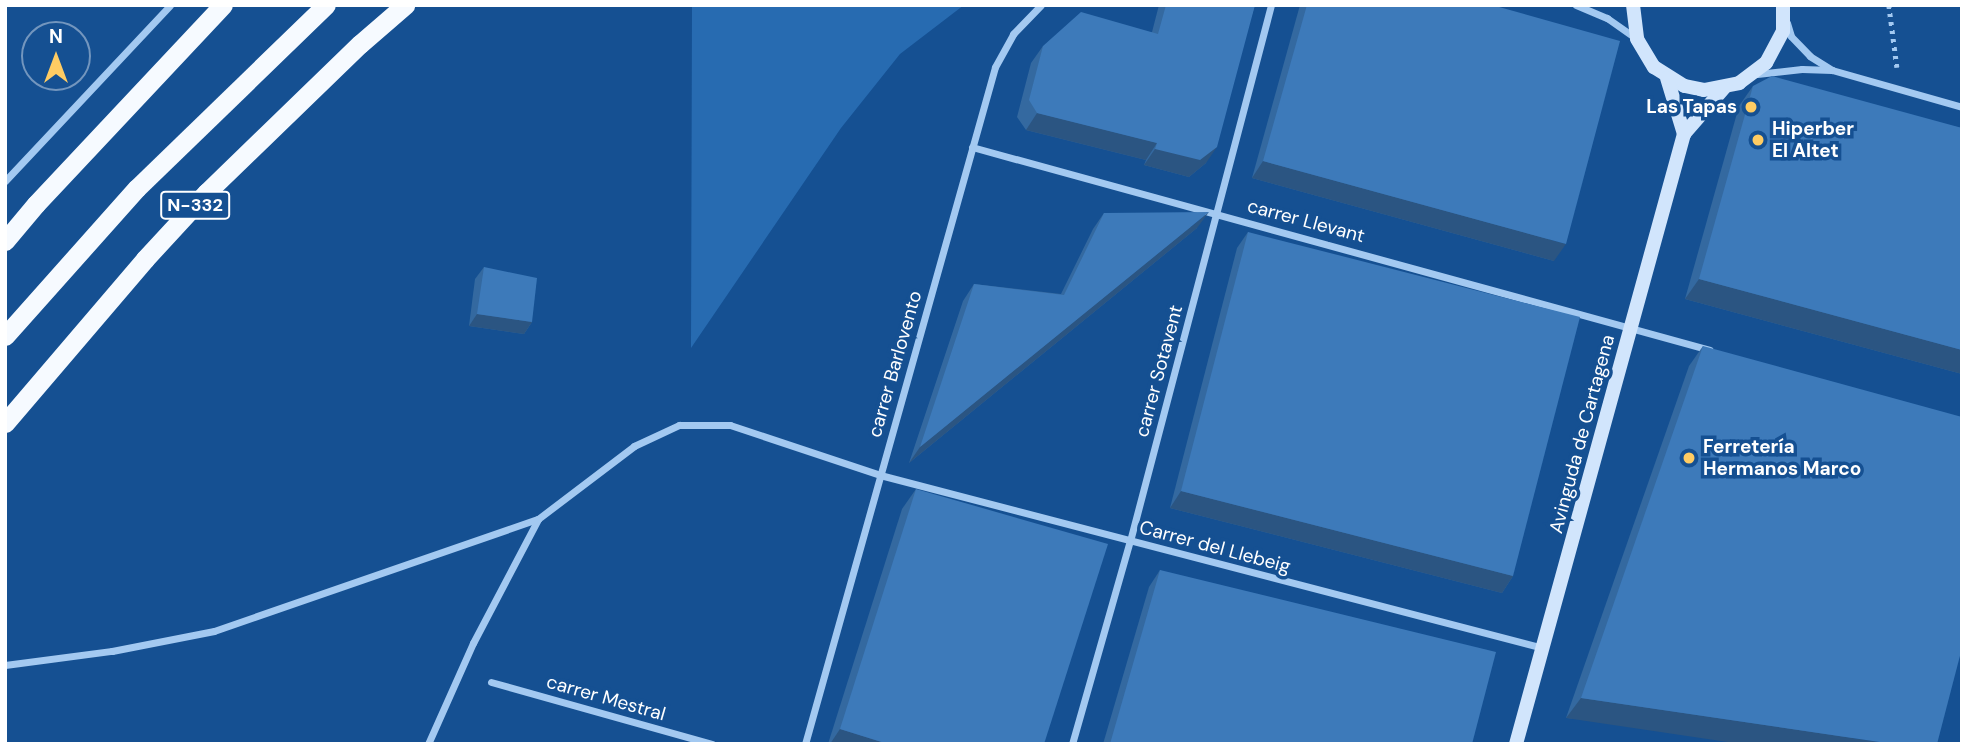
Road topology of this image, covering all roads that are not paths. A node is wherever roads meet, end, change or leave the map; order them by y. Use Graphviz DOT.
graph roads {
  1 [pos="170,5"];
  2 [pos="223,5"];
  3 [pos="326,5"];
  4 [pos="405,5"];
  5 [pos="1041,5"];
  6 [pos="1271,5"];
  7 [pos="1576,5"];
  8 [pos="1633,5"];
  9 [pos="1784,9"];
  10 [pos="1637,39"];
  11 [pos="1832,70"];
  12 [pos="1753,75"];
  13 [pos="1667,78"];
  14 [pos="1724,88"];
  15 [pos="1962,107"];
  16 [pos="1685,134"];
  17 [pos="972,147"];
  18 [pos="5,181"];
  19 [pos="1217,213"];
  20 [pos="5,241"];
  21 [pos="1631,327"];
  22 [pos="5,336"];
  23 [pos="1722,353"];
  24 [pos="5,423"];
  25 [pos="880,475"];
  26 [pos="538,519"];
  27 [pos="1130,541"];
  28 [pos="1543,648"];
  29 [pos="5,665"];
  30 [pos="491,682"];
  31 [pos="428,744"];
  32 [pos="712,744"];
  33 [pos="804,744"];
  34 [pos="1072,744"];
  35 [pos="1516,744"];
  1 -- 18 [label="street"];
  2 -- 20 [label="highway"];
  3 -- 22 [label="highway, N-332"];
  4 -- 24 [label="highway, N-332"];
  5 -- 17 [label="street, carrer Barlovento"];
  6 -- 19 [label="street, carrer Sotavent"];
  7 -- 10 [label="street"];
  8 -- 10 [label="main road"];
  9 -- 11 [label="street"];
  9 -- 12 [label="main road"];
  10 -- 13 [label="main road"];
  11 -- 12 [label="street"];
  11 -- 15 [label="street"];
  12 -- 14 [label="main road"];
  13 -- 14 [label="main road"];
  13 -- 16 [label="main road"];
  14 -- 16 [label="main road"];
  16 -- 21 [label="main road, Avinguda de Cartagena"];
  17 -- 19 [label="street, carrer Llevant"];
  17 -- 25 [label="street, carrer Barlovento"];
  19 -- 21 [label="street, carrer Llevant"];
  19 -- 27 [label="street, carrer Sotavent"];
  21 -- 23 [label="street, carrer Llevant"];
  21 -- 28 [label="main road, Avinguda de Cartagena"];
  25 -- 26 [label="street, Carrer del Llebeig"];
  25 -- 27 [label="street, Carrer del Llebeig"];
  25 -- 33 [label="street, carrer Barlovento"];
  26 -- 29 [label="street"];
  26 -- 31 [label="street"];
  27 -- 28 [label="street, Carrer del Llebeig"];
  27 -- 34 [label="street, carrer Sotavent"];
  28 -- 35 [label="main road, Avinguda de Cartagena"];
  30 -- 32 [label="street, carrer Mestral"];
}
